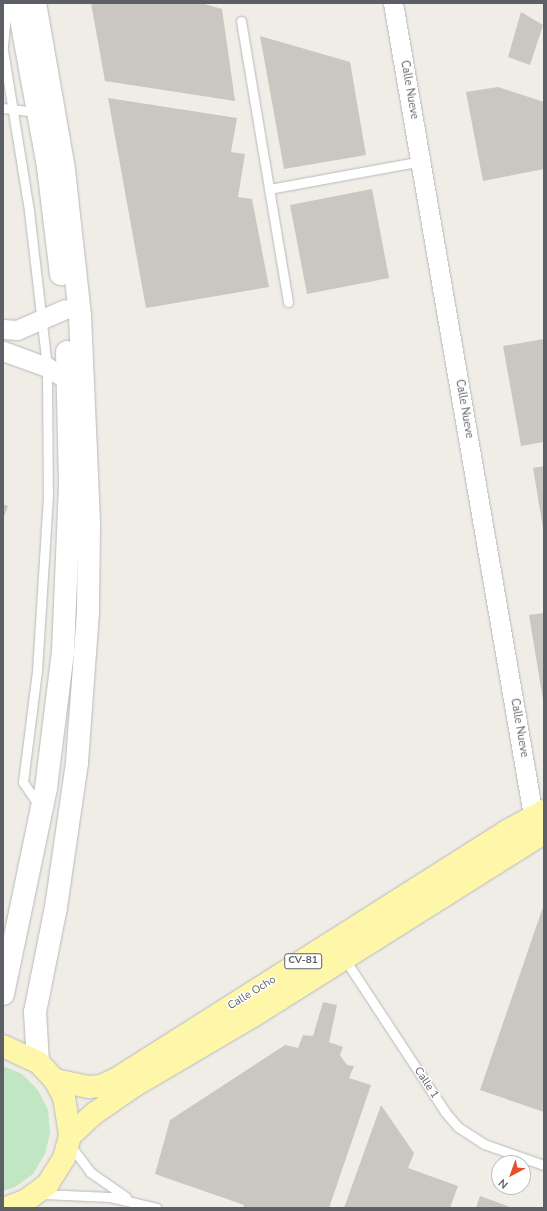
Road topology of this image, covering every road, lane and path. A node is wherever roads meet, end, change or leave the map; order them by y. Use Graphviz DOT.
graph roads {
  1 [pos="7,3"];
  2 [pos="18,3"];
  3 [pos="35,3"];
  4 [pos="393,3"];
  5 [pos="240,21"];
  6 [pos="3,46"];
  7 [pos="3,50"];
  8 [pos="4,69"];
  9 [pos="3,108"];
  10 [pos="13,108"];
  11 [pos="39,112"];
  12 [pos="57,124"];
  13 [pos="422,161"];
  14 [pos="269,188"];
  15 [pos="288,302"];
  16 [pos="64,309"];
  17 [pos="43,321"];
  18 [pos="3,329"];
  19 [pos="3,351"];
  20 [pos="47,367"];
  21 [pos="68,380"];
  22 [pos="41,809"];
  23 [pos="540,820"];
  24 [pos="344,958"];
  25 [pos="3,994"];
  26 [pos="3,1046"];
  27 [pos="38,1062"];
  28 [pos="55,1080"];
  29 [pos="69,1139"];
  30 [pos="544,1164"];
  31 [pos="37,1194"];
  32 [pos="132,1200"];
  33 [pos="13,1207"];
  34 [pos="157,1208"];
  1 -- 6 [label="lane"];
  2 -- 11 [label="street"];
  3 -- 12 [label="street"];
  4 -- 13 [label="street, Calle Nueve"];
  5 -- 14 [label="lane"];
  7 -- 8 [label="lane"];
  8 -- 10 [label="lane"];
  9 -- 10 [label="lane"];
  10 -- 11 [label="lane"];
  10 -- 17 [label="lane"];
  11 -- 12 [label="lane"];
  11 -- 16 [label="street"];
  12 -- 27 [label="street"];
  13 -- 14 [label="lane"];
  13 -- 23 [label="street, Calle Nueve"];
  14 -- 15 [label="lane"];
  16 -- 17 [label="street"];
  16 -- 21 [label="street"];
  17 -- 18 [label="street"];
  17 -- 20 [label="lane"];
  19 -- 20 [label="street"];
  20 -- 21 [label="street"];
  20 -- 22 [label="lane"];
  21 -- 22 [label="street"];
  22 -- 25 [label="street"];
  23 -- 24 [label="main road, Calle Ocho / CV-81"];
  23 -- 28 [label="main road, Calle Ocho / CV-81"];
  24 -- 29 [label="main road, Calle Ocho / CV-81"];
  24 -- 30 [label="lane, Calle 1"];
  26 -- 27 [label="main road"];
  27 -- 28 [label="main road"];
  28 -- 29 [label="main road"];
  29 -- 31 [label="main road"];
  29 -- 32 [label="lane"];
  31 -- 32 [label="lane"];
  31 -- 33 [label="main road"];
  32 -- 34 [label="lane"];
}
